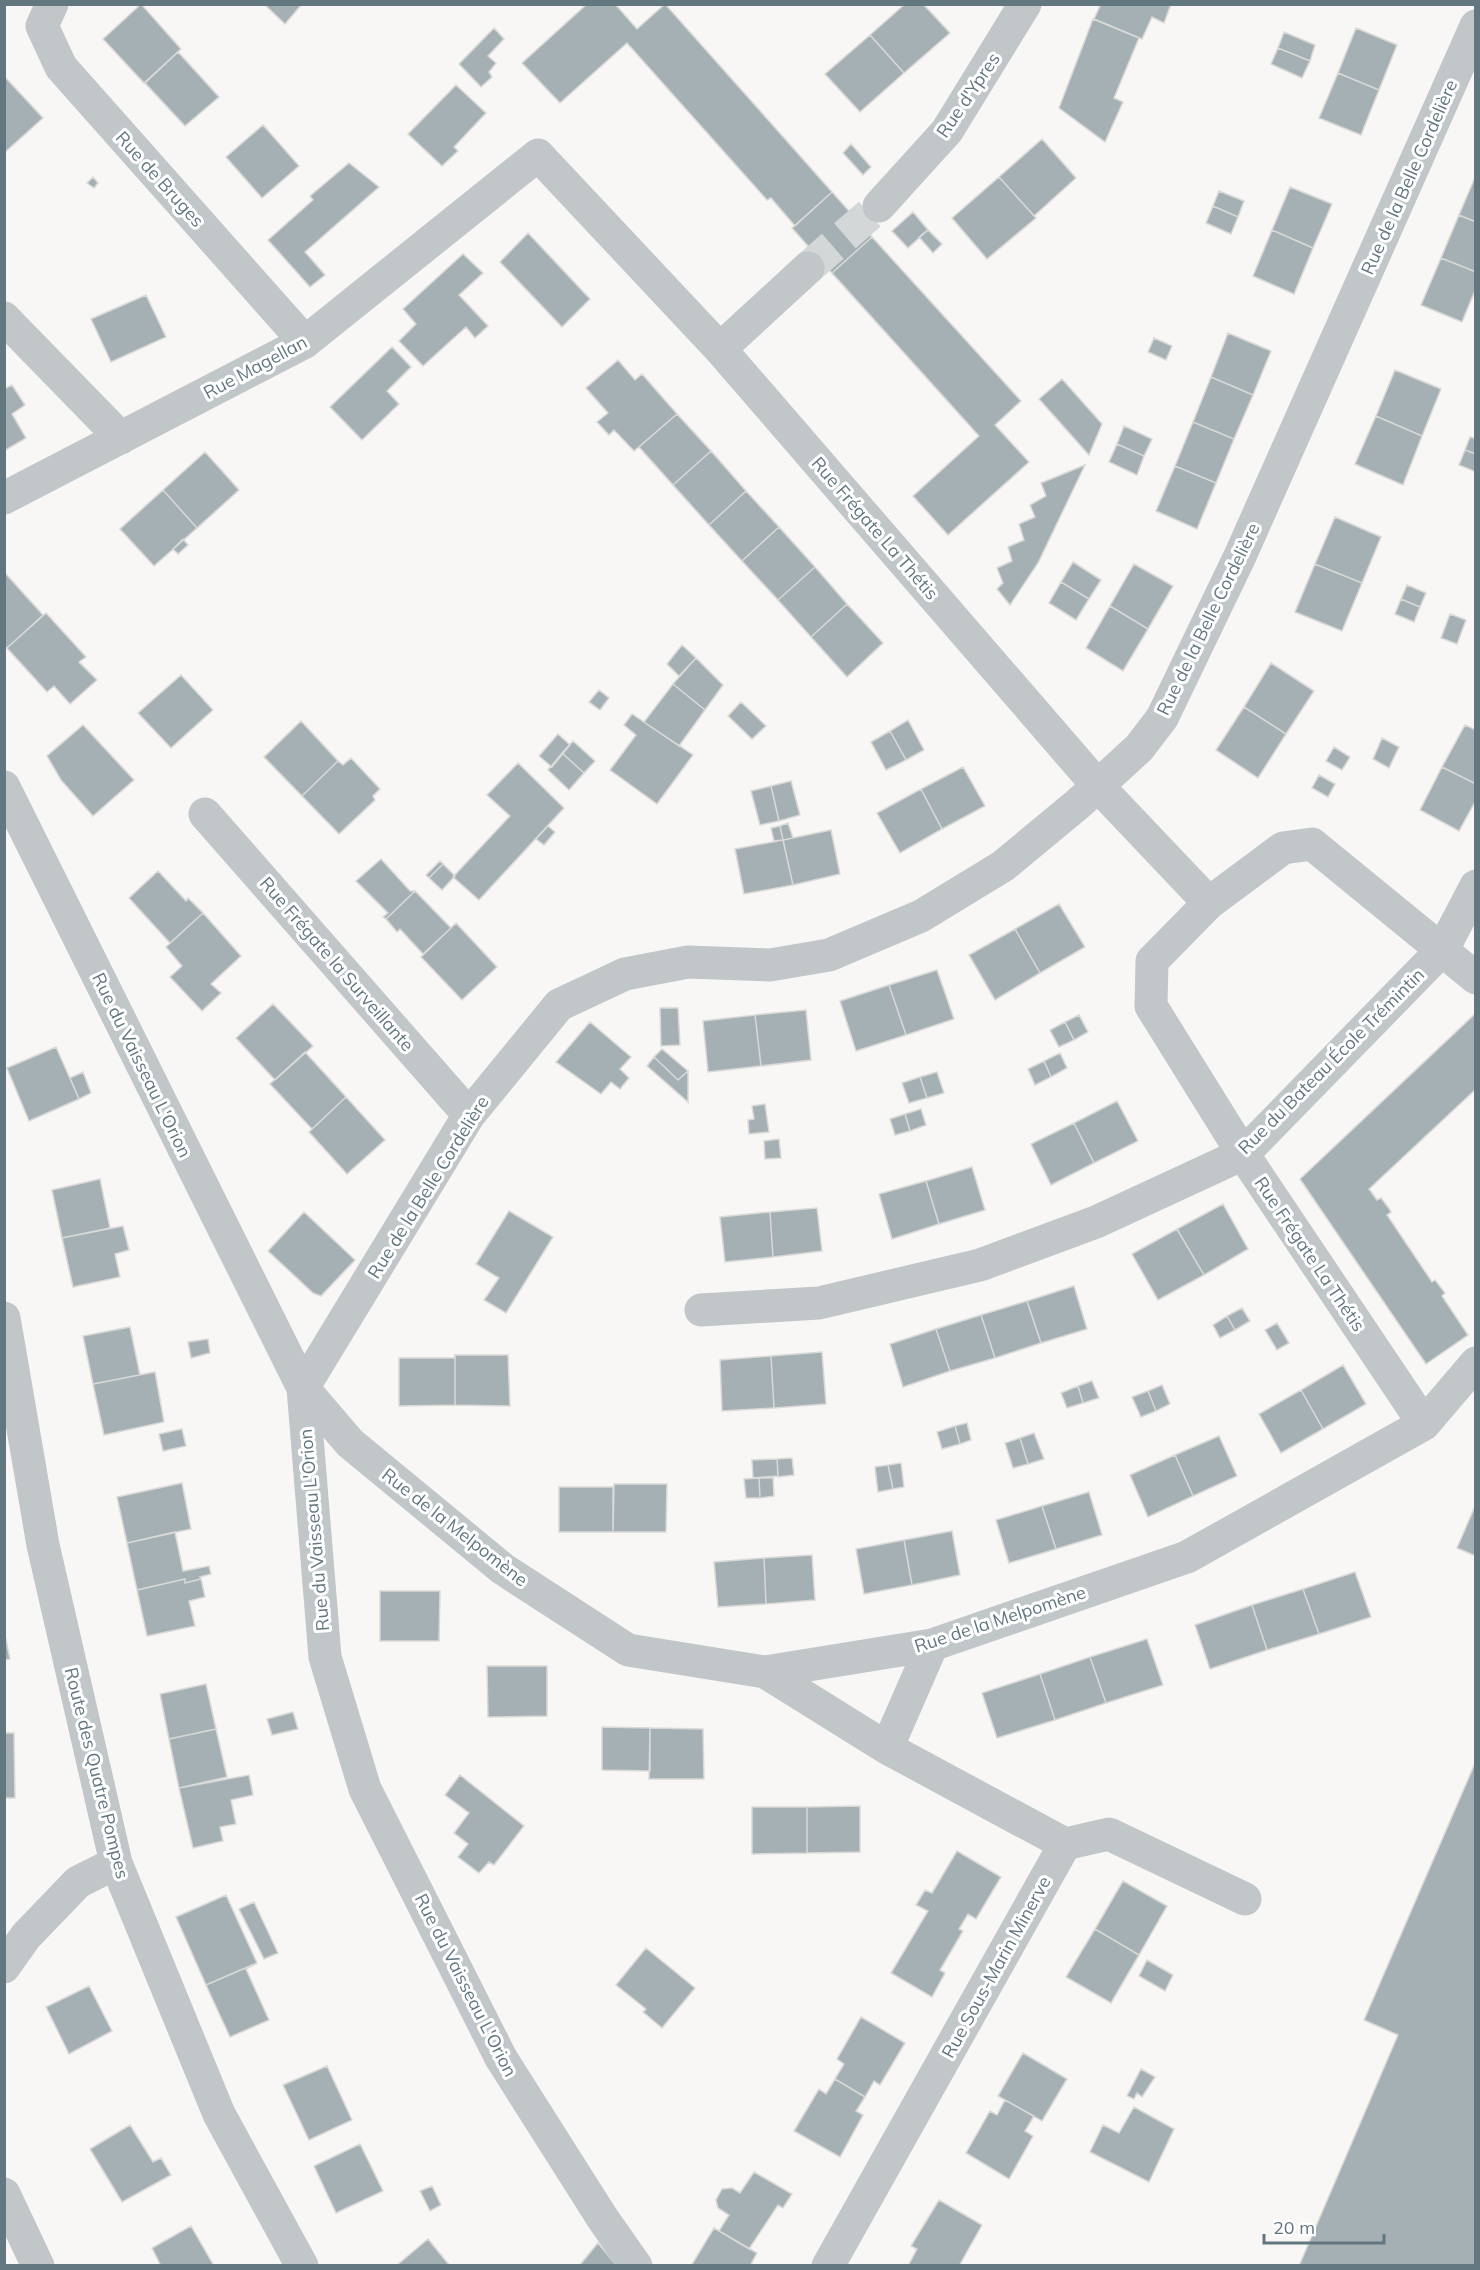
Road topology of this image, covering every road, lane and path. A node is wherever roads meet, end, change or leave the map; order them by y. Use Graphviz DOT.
graph roads {
  1 [pos="52,4"];
  2 [pos="1025,4"];
  3 [pos="1476,26"];
  4 [pos="538,155"];
  5 [pos="879,207"];
  6 [pos="808,268"];
  7 [pos="4,318"];
  8 [pos="305,342"];
  9 [pos="720,349"];
  10 [pos="121,438"];
  11 [pos="4,498"];
  12 [pos="1097,785"];
  13 [pos="4,787"];
  14 [pos="205,813"];
  15 [pos="1476,886"];
  16 [pos="1209,903"];
  17 [pos="1443,949"];
  18 [pos="1476,978"];
  19 [pos="470,1115"];
  20 [pos="1243,1154"];
  21 [pos="701,1310"];
  22 [pos="4,1318"];
  23 [pos="1476,1363"];
  24 [pos="303,1388"];
  25 [pos="1424,1424"];
  26 [pos="932,1645"];
  27 [pos="765,1672"];
  28 [pos="887,1748"];
  29 [pos="1065,1844"];
  30 [pos="116,1863"];
  31 [pos="1245,1899"];
  32 [pos="4,1967"];
  33 [pos="4,2194"];
  34 [pos="38,2265"];
  35 [pos="302,2265"];
  36 [pos="636,2265"];
  37 [pos="828,2265"];
  1 -- 8 [label="street, Rue de Bruges"];
  2 -- 5 [label="street, Rue d'Ypres"];
  3 -- 12 [label="street, Rue de la Belle Cordelière"];
  4 -- 8 [label="street, Rue Magellan"];
  4 -- 9 [label="street, Rue Frégate La Thétis"];
  6 -- 9 [label="street"];
  7 -- 10 [label="street"];
  8 -- 10 [label="street, Rue Magellan"];
  9 -- 12 [label="street, Rue Frégate La Thétis"];
  10 -- 11 [label="street, Rue Magellan"];
  12 -- 16 [label="street, Rue Frégate La Thétis"];
  12 -- 19 [label="street, Rue de la Belle Cordelière"];
  13 -- 24 [label="street, Rue du Vaisseau L'Orion"];
  14 -- 19 [label="street, Rue Frégate la Surveillante"];
  15 -- 17 [label="street, Rue du Bateau École Trémintin"];
  16 -- 17 [label="street, Rue Frégate La Thétis"];
  16 -- 20 [label="street, Rue Frégate La Thétis"];
  17 -- 18 [label="street, Rue Frégate La Thétis"];
  17 -- 20 [label="street, Rue du Bateau École Trémintin"];
  19 -- 24 [label="street, Rue de la Belle Cordelière"];
  20 -- 21 [label="street, Rue du Bateau École Trémintin"];
  20 -- 25 [label="street, Rue Frégate La Thétis"];
  22 -- 30 [label="street, Route des Quatre Pompes"];
  23 -- 25 [label="street, Rue de la Melpomène"];
  24 -- 27 [label="street, Rue de la Melpomène"];
  24 -- 36 [label="street, Rue du Vaisseau L'Orion"];
  25 -- 26 [label="street, Rue de la Melpomène"];
  26 -- 27 [label="street, Rue de la Melpomène"];
  26 -- 28 [label="street"];
  27 -- 28 [label="street"];
  28 -- 29 [label="street"];
  29 -- 31 [label="street"];
  29 -- 37 [label="street, Rue Sous-Marin Minerve"];
  30 -- 32 [label="street"];
  30 -- 35 [label="street, Route des Quatre Pompes"];
  33 -- 34 [label="street"];
}
